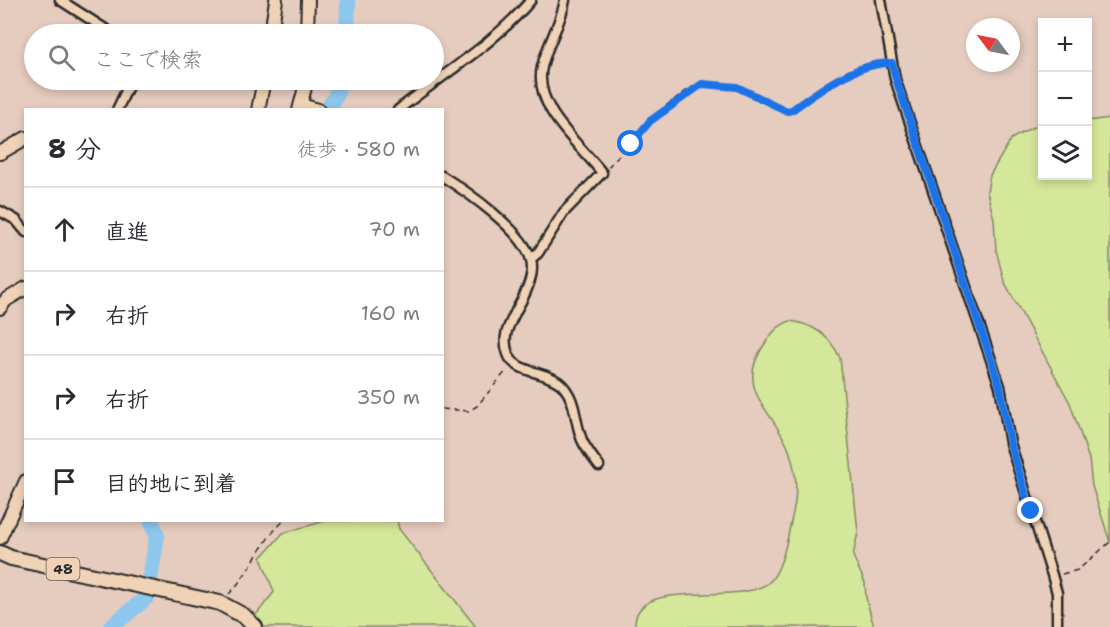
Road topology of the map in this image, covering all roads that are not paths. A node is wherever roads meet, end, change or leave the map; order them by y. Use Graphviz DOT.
graph roads {
  1 [pos="60,0"];
  2 [pos="276,0"];
  3 [pos="308,0"];
  4 [pos="531,0"];
  5 [pos="565,0"];
  6 [pos="881,0"];
  7 [pos="97,24"];
  8 [pos="272,24"];
  9 [pos="307,24"];
  10 [pos="444,77"];
  11 [pos="126,90"];
  12 [pos="262,90"];
  13 [pos="304,90"];
  14 [pos="426,90"];
  15 [pos="300,107"];
  16 [pos="118,108"];
  17 [pos="258,108"];
  18 [pos="401,108"];
  19 [pos="24,139"];
  20 [pos="0,153"];
  21 [pos="444,177"];
  22 [pos="0,211"];
  23 [pos="24,230"];
  24 [pos="531,259"];
  25 [pos="24,289"];
  26 [pos="0,308"];
  27 [pos="599,466"];
  28 [pos="24,484"];
  29 [pos="4,515"];
  30 [pos="0,538"];
  31 [pos="0,553"];
  32 [pos="255,627"];
  33 [pos="1057,627"];
  1 -- 7 [label="street"];
  2 -- 8 [label="main road"];
  3 -- 9 [label="main road"];
  4 -- 10 [label="street"];
  5 -- 24 [label="street"];
  6 -- 33 [label="street"];
  11 -- 16 [label="street"];
  12 -- 17 [label="main road"];
  13 -- 15 [label="main road"];
  14 -- 18 [label="street"];
  19 -- 20 [label="main road"];
  21 -- 24 [label="street"];
  22 -- 23 [label="street"];
  24 -- 27 [label="street"];
  25 -- 26 [label="main road"];
  28 -- 29 [label="main road"];
  29 -- 30 [label="main road"];
  31 -- 32 [label="main road, 48"];
}
